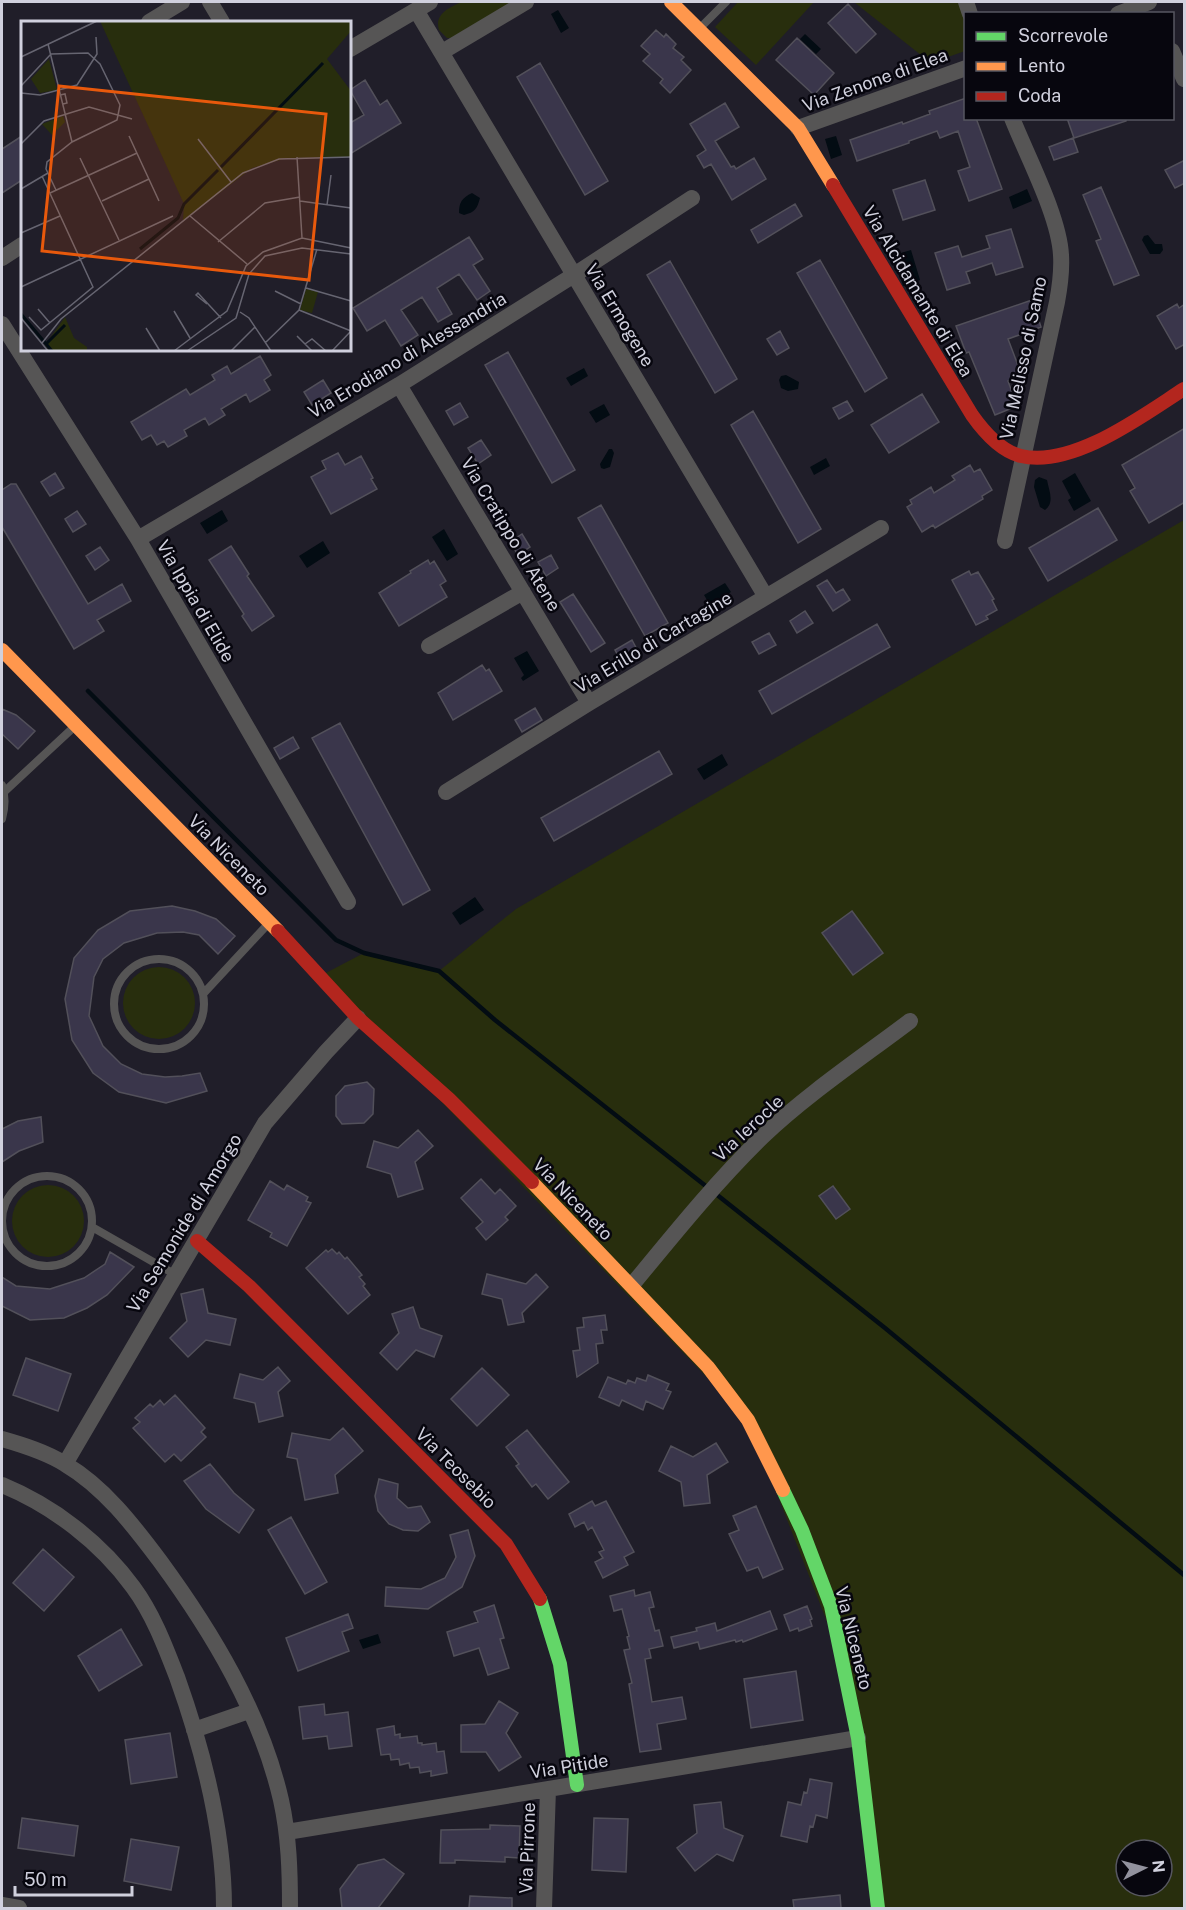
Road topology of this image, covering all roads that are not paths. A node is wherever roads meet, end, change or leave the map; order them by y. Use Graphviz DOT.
graph roads {
  1 [pos="182,2"];
  2 [pos="210,2"];
  3 [pos="526,2"];
  4 [pos="671,2"];
  5 [pos="726,2"];
  6 [pos="1150,2"];
  7 [pos="423,6"];
  8 [pos="1123,12"];
  9 [pos="151,21"];
  10 [pos="221,21"];
  11 [pos="699,30"];
  12 [pos="351,48"];
  13 [pos="442,52"];
  14 [pos="1174,53"];
  15 [pos="964,69"];
  16 [pos="1185,80"];
  17 [pos="1013,120"];
  18 [pos="798,128"];
  19 [pos="692,198"];
  20 [pos="21,246"];
  21 [pos="2,258"];
  22 [pos="574,275"];
  23 [pos="2,324"];
  24 [pos="399,385"];
  25 [pos="1185,389"];
  26 [pos="1023,456"];
  27 [pos="881,528"];
  28 [pos="138,539"];
  29 [pos="1005,541"];
  30 [pos="523,592"];
  31 [pos="766,597"];
  32 [pos="429,646"];
  33 [pos="2,650"];
  34 [pos="589,703"];
  35 [pos="75,726"];
  36 [pos="3,789"];
  37 [pos="446,792"];
  38 [pos="2,819"];
  39 [pos="348,902"];
  40 [pos="270,922"];
  41 [pos="203,994"];
  42 [pos="358,1018"];
  43 [pos="910,1021"];
  44 [pos="92,1227"];
  45 [pos="197,1241"];
  46 [pos="176,1275"];
  47 [pos="632,1285"];
  48 [pos="2,1438"];
  49 [pos="65,1464"];
  50 [pos="2,1485"];
  51 [pos="249,1711"];
  52 [pos="194,1730"];
  53 [pos="858,1738"];
  54 [pos="577,1785"];
  55 [pos="548,1789"];
  56 [pos="286,1832"];
  57 [pos="2,1905"];
  58 [pos="19,1908"];
  59 [pos="224,1908"];
  60 [pos="290,1908"];
  61 [pos="544,1908"];
  62 [pos="878,1908"];
  1 -- 9 [label="street"];
  2 -- 10 [label="street"];
  3 -- 13 [label="street"];
  4 -- 11 [label="street, Via Alcidamante di Elea"];
  5 -- 11 [label="lane"];
  6 -- 8 [label="street"];
  7 -- 12 [label="street"];
  7 -- 13 [label="street, Via Ermogene"];
  11 -- 18 [label="street, Via Alcidamante di Elea"];
  13 -- 22 [label="street, Via Ermogene"];
  14 -- 16 [label="street"];
  15 -- 18 [label="street, Via Zenone di Elea"];
  17 -- 26 [label="street, Via Melisso di Samo"];
  18 -- 26 [label="street, Via Alcidamante di Elea"];
  19 -- 22 [label="street, Via Erodiano di Alessandria"];
  20 -- 21 [label="street"];
  22 -- 24 [label="street, Via Erodiano di Alessandria"];
  22 -- 31 [label="street, Via Ermogene"];
  23 -- 28 [label="street, Via Ippia di Elide"];
  24 -- 28 [label="street, Via Erodiano di Alessandria"];
  24 -- 30 [label="street, Via Cratippo di Atene"];
  25 -- 26 [label="street"];
  26 -- 29 [label="street, Via Melisso di Samo"];
  27 -- 31 [label="street, Via Erillo di Cartagine"];
  28 -- 39 [label="street, Via Ippia di Elide"];
  30 -- 32 [label="street"];
  30 -- 34 [label="street, Via Cratippo di Atene"];
  31 -- 34 [label="street, Via Erillo di Cartagine"];
  33 -- 35 [label="street, Via Niceneto"];
  34 -- 37 [label="street, Via Erillo di Cartagine"];
  35 -- 36 [label="lane"];
  35 -- 40 [label="street, Via Niceneto"];
  36 -- 38 [label="lane"];
  40 -- 41 [label="lane"];
  40 -- 42 [label="street, Via Niceneto"];
  41 -- 41 [label="lane"];
  42 -- 45 [label="street, Via Semonide di Amorgo"];
  42 -- 47 [label="street, Via Niceneto"];
  43 -- 47 [label="street, Via Ierocle"];
  44 -- 44 [label="lane"];
  44 -- 46 [label="lane"];
  45 -- 46 [label="street, Via Semonide di Amorgo"];
  45 -- 54 [label="street, Via Teosebio"];
  46 -- 49 [label="street, Via Semonide di Amorgo"];
  47 -- 53 [label="street, Via Niceneto"];
  48 -- 49 [label="street"];
  49 -- 51 [label="street"];
  50 -- 52 [label="street"];
  51 -- 52 [label="street"];
  51 -- 56 [label="street"];
  52 -- 59 [label="street"];
  53 -- 54 [label="street, Via Pitide"];
  53 -- 62 [label="street, Via Niceneto"];
  54 -- 55 [label="street, Via Pitide"];
  55 -- 56 [label="street, Via Pitide"];
  55 -- 61 [label="street, Via Pirrone"];
  56 -- 60 [label="street"];
  57 -- 58 [label="street"];
}
